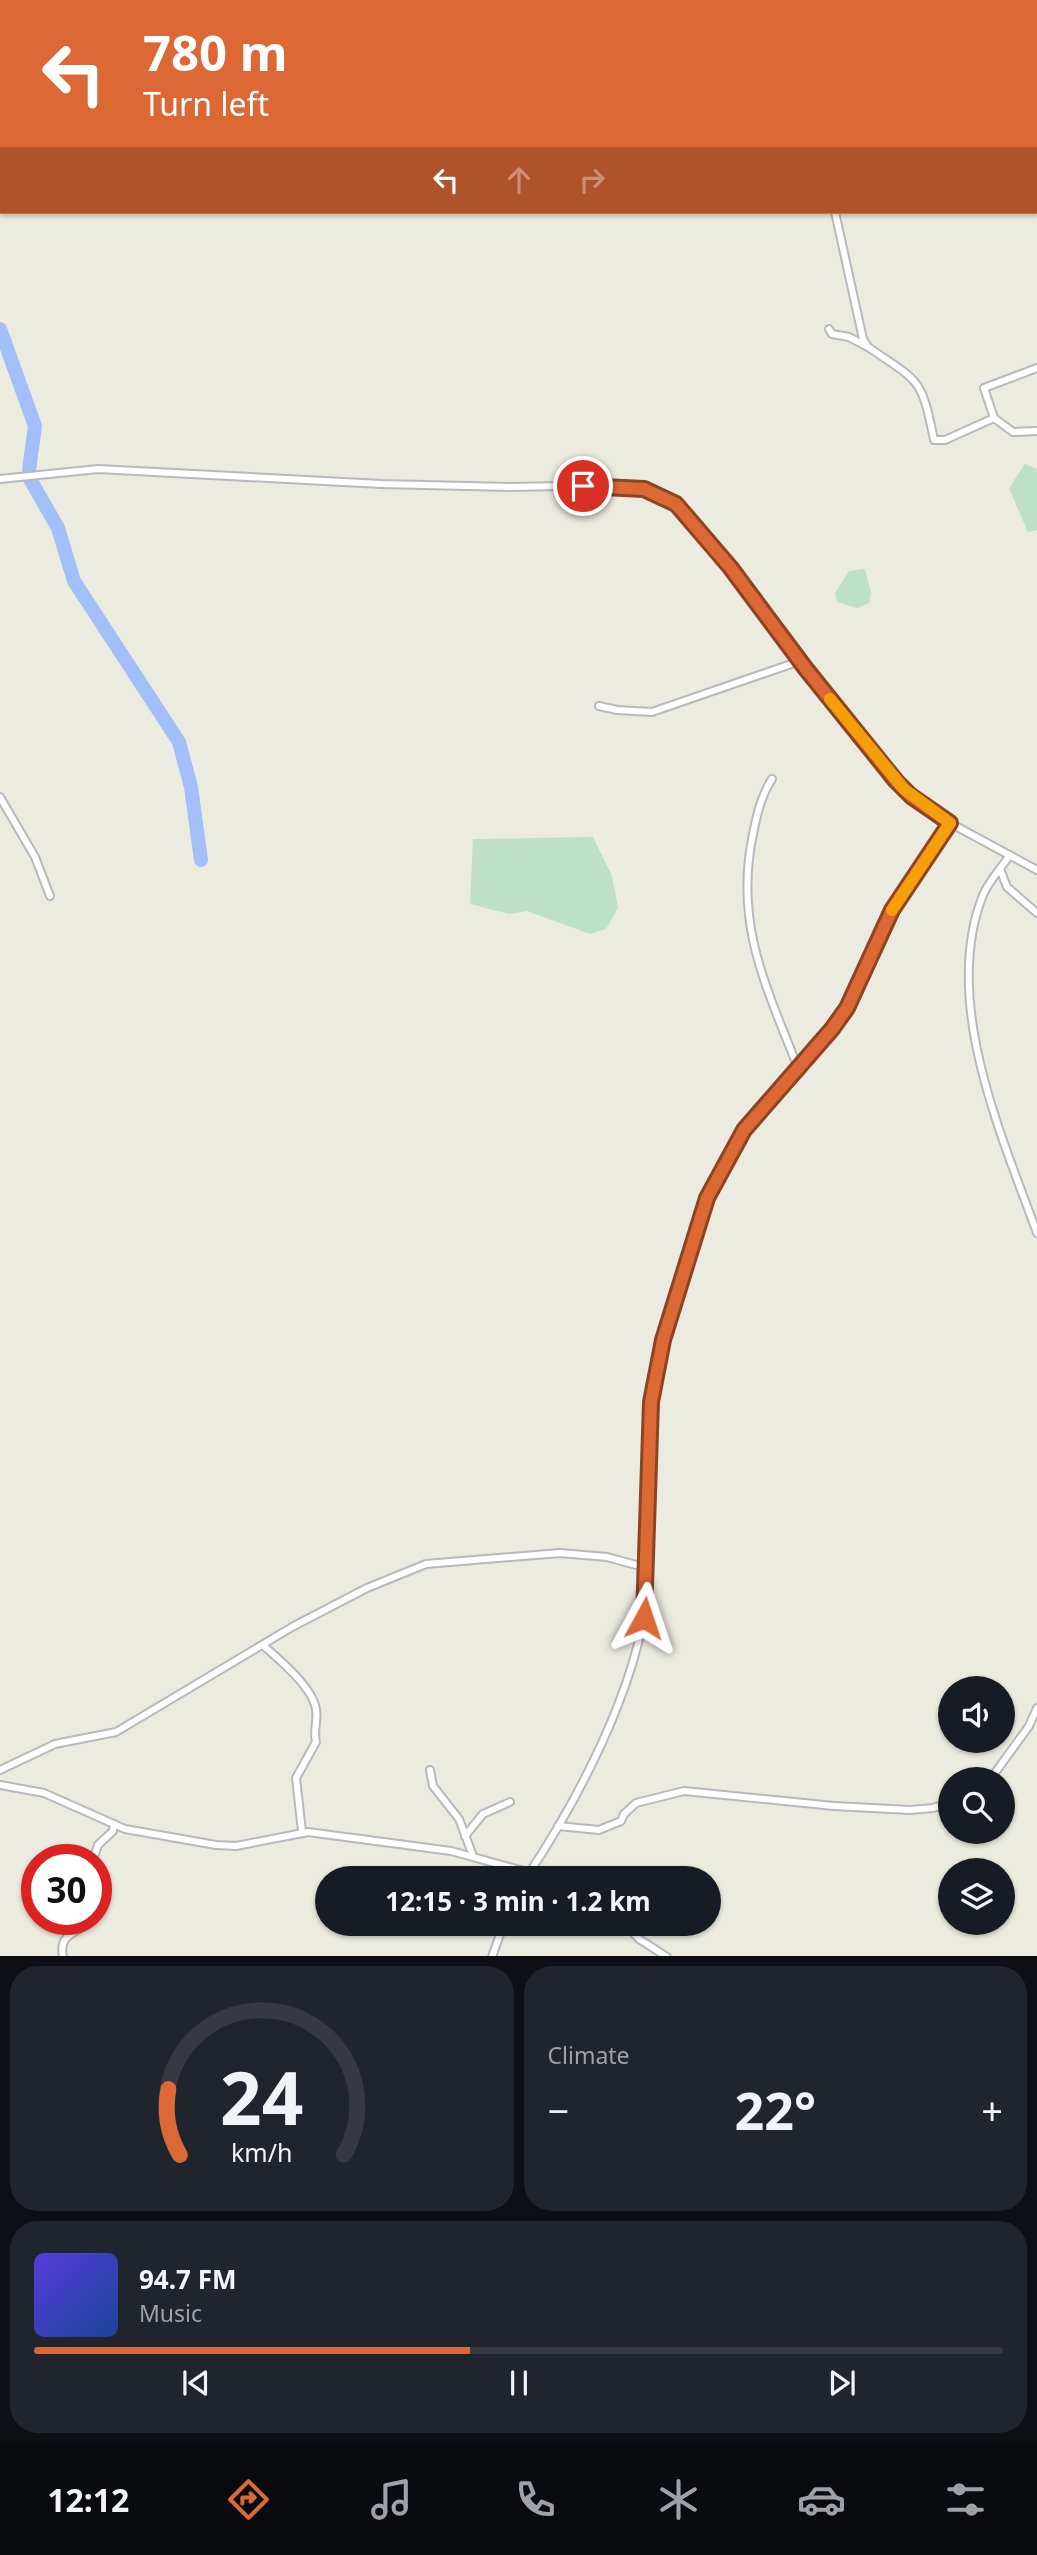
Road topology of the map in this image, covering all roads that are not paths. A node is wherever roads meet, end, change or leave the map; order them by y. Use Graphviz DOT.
graph roads {
  1 [pos="835,214"];
  2 [pos="829,329"];
  3 [pos="868,347"];
  4 [pos="1037,368"];
  5 [pos="994,418"];
  6 [pos="1037,431"];
  7 [pos="0,479"];
  8 [pos="800,661"];
  9 [pos="599,706"];
  10 [pos="772,779"];
  11 [pos="0,797"];
  12 [pos="950,823"];
  13 [pos="1010,855"];
  14 [pos="1000,869"];
  15 [pos="1037,870"];
  16 [pos="50,896"];
  17 [pos="1037,913"];
  18 [pos="798,1068"];
  19 [pos="1037,1233"];
  20 [pos="647,1568"];
  21 [pos="264,1646"];
  22 [pos="1037,1708"];
  23 [pos="1000,1767"];
  24 [pos="0,1770"];
  25 [pos="430,1770"];
  26 [pos="0,1785"];
  27 [pos="510,1801"];
  28 [pos="938,1807"];
  29 [pos="114,1824"];
  30 [pos="558,1826"];
  31 [pos="302,1831"];
  32 [pos="465,1836"];
  33 [pos="100,1844"];
  34 [pos="473,1856"];
  35 [pos="502,1866"];
  36 [pos="534,1866"];
  37 [pos="69,1935"];
  38 [pos="499,1936"];
  39 [pos="636,1936"];
  40 [pos="63,1956"];
  41 [pos="492,1956"];
  42 [pos="667,1956"];
  1 -- 3 [label="street"];
  2 -- 3 [label="street"];
  3 -- 5 [label="street"];
  4 -- 5 [label="street"];
  5 -- 6 [label="street"];
  7 -- 8 [label="street"];
  8 -- 9 [label="street"];
  8 -- 12 [label="street"];
  10 -- 18 [label="street"];
  11 -- 16 [label="street"];
  12 -- 13 [label="street"];
  12 -- 18 [label="street"];
  13 -- 14 [label="street"];
  13 -- 15 [label="street"];
  14 -- 17 [label="street"];
  14 -- 19 [label="street"];
  18 -- 20 [label="street"];
  20 -- 21 [label="street"];
  20 -- 30 [label="street"];
  21 -- 24 [label="street"];
  21 -- 31 [label="street"];
  22 -- 23 [label="street"];
  25 -- 32 [label="street"];
  26 -- 29 [label="street"];
  27 -- 32 [label="street"];
  28 -- 30 [label="street"];
  29 -- 31 [label="street"];
  29 -- 33 [label="street"];
  30 -- 36 [label="street"];
  31 -- 34 [label="street"];
  32 -- 34 [label="street"];
  34 -- 35 [label="street"];
  37 -- 40 [label="street"];
  38 -- 41 [label="street"];
  39 -- 42 [label="street"];
}
